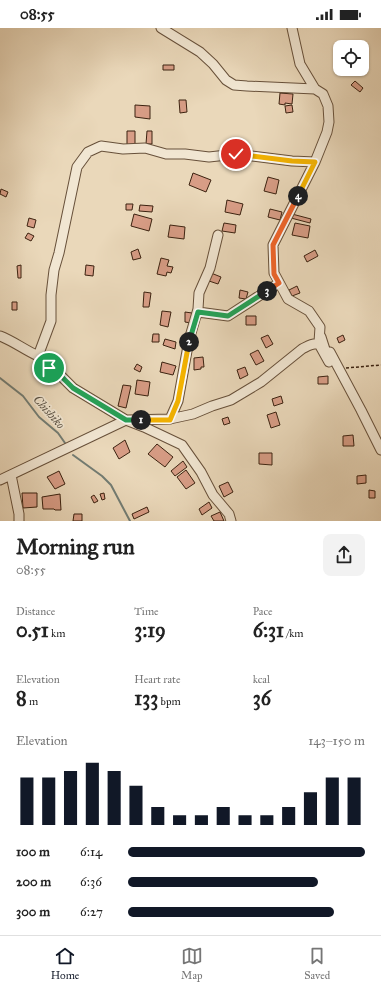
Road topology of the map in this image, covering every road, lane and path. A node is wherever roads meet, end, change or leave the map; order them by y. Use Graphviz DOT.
graph roads {
  1 [pos="161,28"];
  2 [pos="292,28"];
  3 [pos="315,88"];
  4 [pos="315,162"];
  5 [pos="218,235"];
  6 [pos="279,283"];
  7 [pos="198,312"];
  8 [pos="0,336"];
  9 [pos="319,344"];
  10 [pos="38,356"];
  11 [pos="381,365"];
  12 [pos="340,367"];
  13 [pos="126,420"];
  14 [pos="170,420"];
  15 [pos="381,450"];
  16 [pos="11,475"];
  17 [pos="0,480"];
  18 [pos="19,521"];
  19 [pos="231,521"];
  1 -- 3 [label="street"];
  2 -- 3 [label="street"];
  3 -- 4 [label="street"];
  4 -- 6 [label="street"];
  4 -- 10 [label="street"];
  5 -- 7 [label="street"];
  6 -- 7 [label="street"];
  6 -- 9 [label="street"];
  7 -- 14 [label="street"];
  8 -- 10 [label="street"];
  9 -- 14 [label="street"];
  9 -- 15 [label="street"];
  10 -- 13 [label="street"];
  11 -- 12 [label="path"];
  13 -- 14 [label="street"];
  13 -- 16 [label="street"];
  13 -- 19 [label="street"];
  16 -- 17 [label="street"];
  16 -- 18 [label="street"];
}
